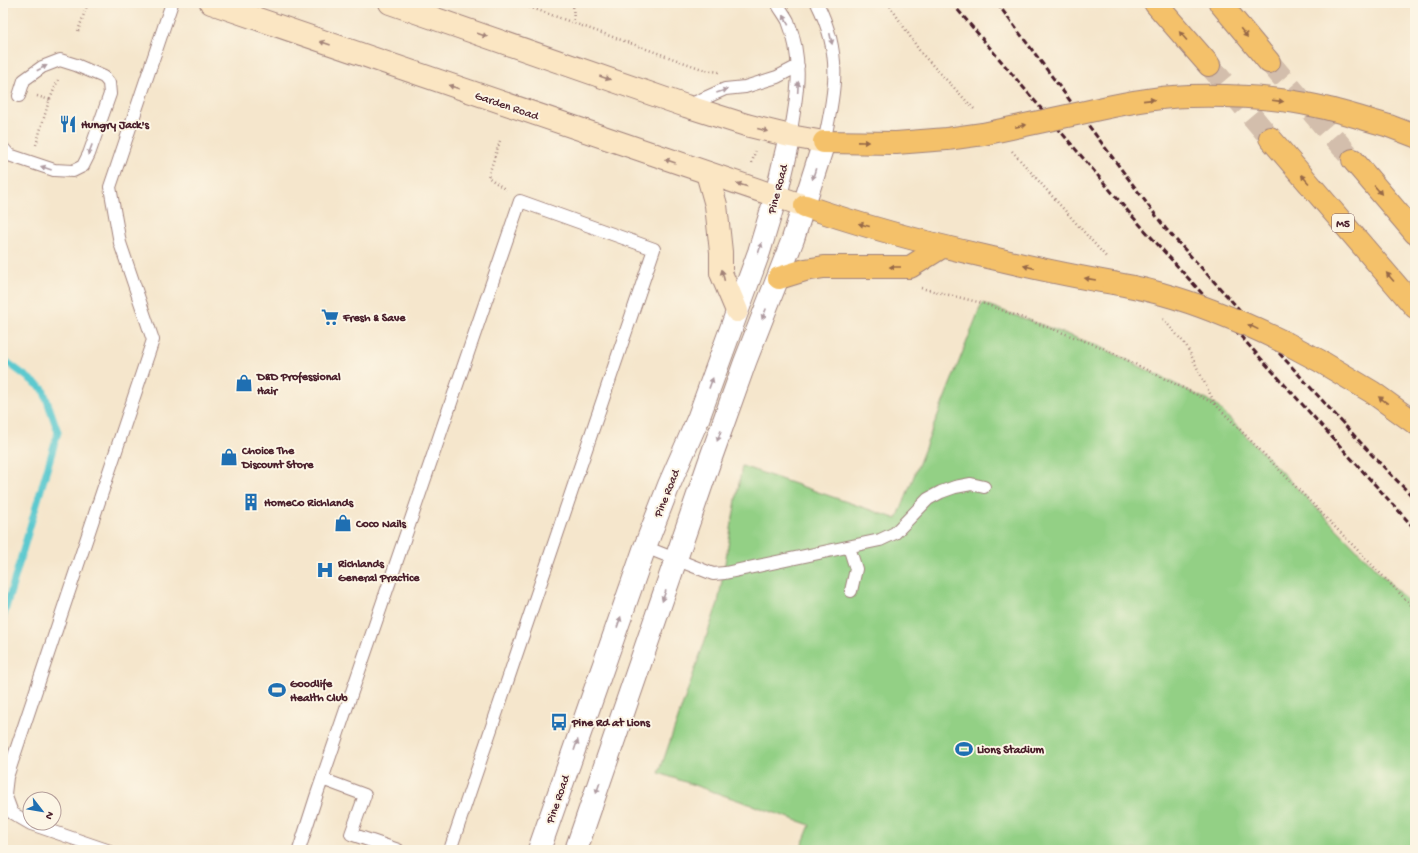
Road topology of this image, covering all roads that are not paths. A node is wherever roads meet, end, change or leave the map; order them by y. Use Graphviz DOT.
graph roads {
  1 [pos="172,3"];
  2 [pos="211,3"];
  3 [pos="390,3"];
  4 [pos="776,3"];
  5 [pos="817,3"];
  6 [pos="1155,3"];
  7 [pos="1220,3"];
  8 [pos="1269,62"];
  9 [pos="1209,65"];
  10 [pos="798,66"];
  11 [pos="19,96"];
  12 [pos="686,106"];
  13 [pos="790,136"];
  14 [pos="1415,136"];
  15 [pos="1270,138"];
  16 [pos="824,142"];
  17 [pos="3,148"];
  18 [pos="1353,160"];
  19 [pos="707,173"];
  20 [pos="776,196"];
  21 [pos="804,206"];
  22 [pos="1415,233"];
  23 [pos="942,247"];
  24 [pos="779,278"];
  25 [pos="1415,307"];
  26 [pos="737,311"];
  27 [pos="1415,423"];
  28 [pos="984,488"];
  29 [pos="849,546"];
  30 [pos="645,547"];
  31 [pos="676,559"];
  32 [pos="851,591"];
  33 [pos="322,779"];
  34 [pos="107,850"];
  35 [pos="299,850"];
  36 [pos="398,850"];
  37 [pos="450,850"];
  38 [pos="539,850"];
  39 [pos="576,850"];
  1 -- 34 [label="lane"];
  19 -- 2 [label="main road, Garden Road, one-way"];
  3 -- 12 [label="main road, one-way"];
  10 -- 4 [label="lane, one-way"];
  5 -- 16 [label="lane, one-way"];
  9 -- 6 [label="highway, one-way"];
  7 -- 8 [label="highway, one-way"];
  12 -- 10 [label="lane, one-way"];
  13 -- 10 [label="lane, one-way"];
  11 -- 17 [label="lane, one-way"];
  12 -- 13 [label="main road, one-way"];
  13 -- 16 [label="main road"];
  13 -- 20 [label="street, Pine Road"];
  16 -- 14 [label="highway, one-way, bridge"];
  25 -- 15 [label="highway, M5, one-way"];
  16 -- 21 [label="street, one-way"];
  18 -- 22 [label="highway, one-way"];
  20 -- 19 [label="main road, Garden Road, one-way"];
  26 -- 19 [label="main road, one-way"];
  20 -- 21 [label="main road, Garden Road"];
  26 -- 20 [label="street, Pine Road, one-way"];
  23 -- 21 [label="highway, one-way"];
  21 -- 24 [label="street"];
  23 -- 24 [label="highway, one-way"];
  27 -- 23 [label="highway, one-way, bridge"];
  24 -- 31 [label="street, one-way"];
  30 -- 26 [label="street, Pine Road, one-way"];
  28 -- 29 [label="lane"];
  29 -- 31 [label="lane"];
  29 -- 32 [label="lane"];
  30 -- 31 [label="lane"];
  38 -- 30 [label="street, Pine Road, one-way"];
  31 -- 39 [label="street, one-way"];
  33 -- 35 [label="lane"];
  33 -- 36 [label="lane"];
  33 -- 37 [label="lane"];
}
